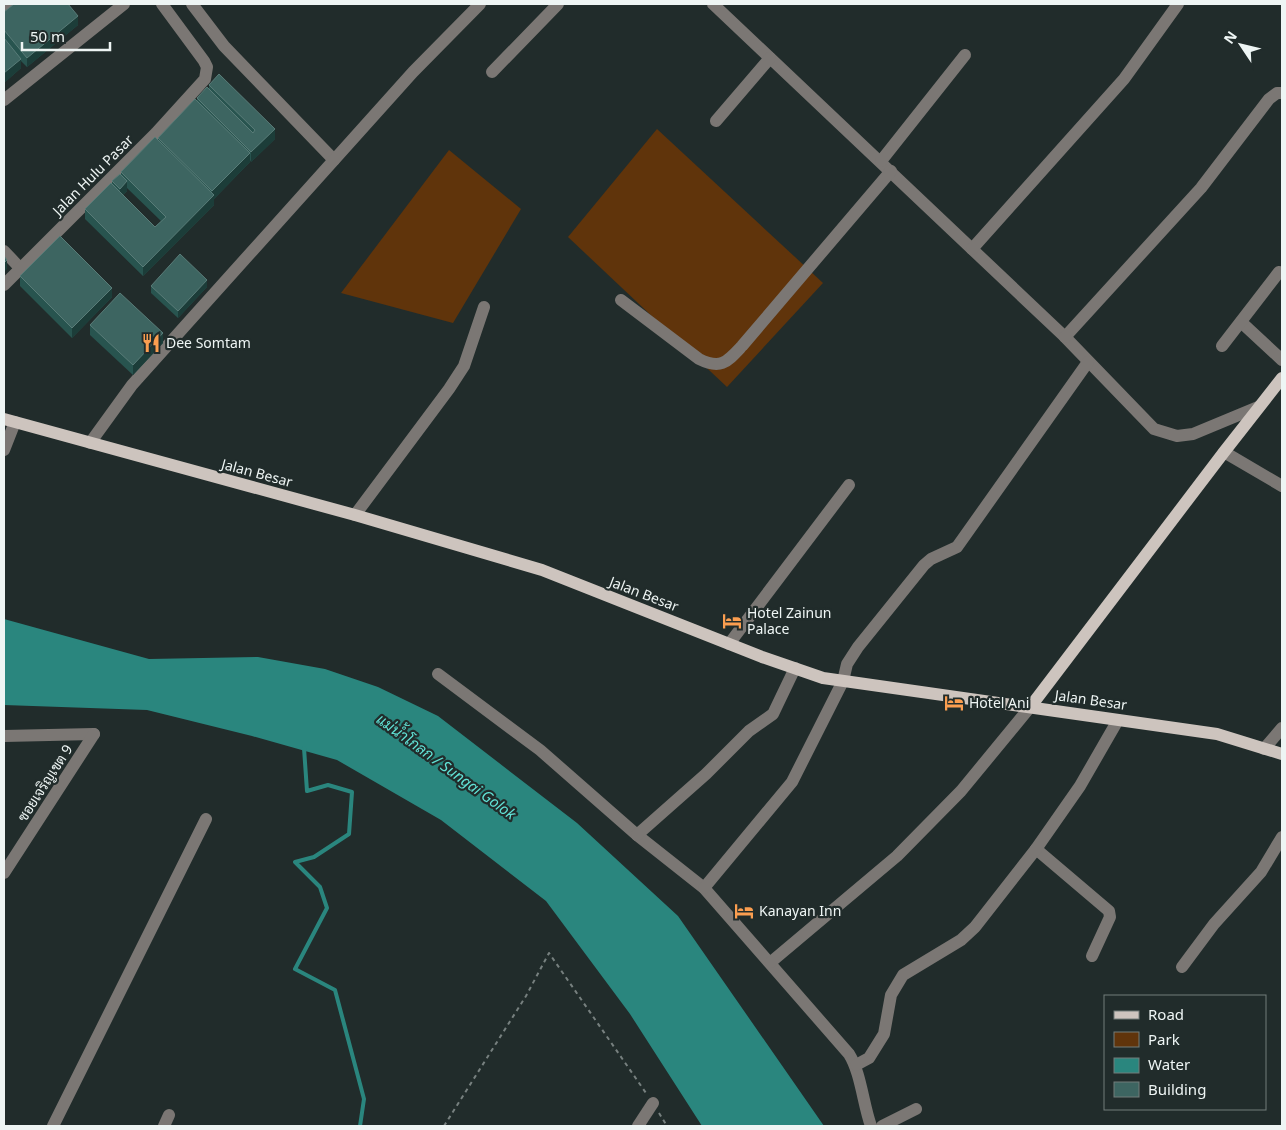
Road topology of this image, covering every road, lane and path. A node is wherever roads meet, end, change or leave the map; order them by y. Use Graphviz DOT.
graph roads {
  1 [pos="13,4"];
  2 [pos="162,4"];
  3 [pos="192,4"];
  4 [pos="480,4"];
  5 [pos="558,4"];
  6 [pos="713,4"];
  7 [pos="1178,4"];
  8 [pos="122,5"];
  9 [pos="4,12"];
  10 [pos="964,55"];
  11 [pos="770,58"];
  12 [pos="492,72"];
  13 [pos="1282,93"];
  14 [pos="4,100"];
  15 [pos="716,121"];
  16 [pos="334,160"];
  17 [pos="881,162"];
  18 [pos="892,171"];
  19 [pos="972,249"];
  20 [pos="4,251"];
  21 [pos="20,268"];
  22 [pos="1279,272"];
  23 [pos="4,285"];
  24 [pos="621,300"];
  25 [pos="484,308"];
  26 [pos="1241,322"];
  27 [pos="1065,337"];
  28 [pos="1222,346"];
  29 [pos="1282,360"];
  30 [pos="1088,362"];
  31 [pos="1282,378"];
  32 [pos="1258,407"];
  33 [pos="9,421"];
  34 [pos="90,443"];
  35 [pos="4,450"];
  36 [pos="1224,452"];
  37 [pos="849,485"];
  38 [pos="1282,486"];
  39 [pos="355,515"];
  40 [pos="729,644"];
  41 [pos="795,668"];
  42 [pos="438,674"];
  43 [pos="843,681"];
  44 [pos="1031,706"];
  45 [pos="1118,720"];
  46 [pos="1282,728"];
  47 [pos="4,736"];
  48 [pos="1264,748"];
  49 [pos="1282,754"];
  50 [pos="206,819"];
  51 [pos="638,835"];
  52 [pos="1282,837"];
  53 [pos="1036,849"];
  54 [pos="4,873"];
  55 [pos="704,888"];
  56 [pos="1092,956"];
  57 [pos="771,962"];
  58 [pos="1182,967"];
  59 [pos="856,1065"];
  60 [pos="653,1103"];
  61 [pos="916,1109"];
  62 [pos="53,1126"];
  63 [pos="444,1126"];
  64 [pos="638,1126"];
  65 [pos="668,1126"];
  66 [pos="871,1126"];
  67 [pos="882,1126"];
  1 -- 9 [label="street"];
  2 -- 21 [label="street, Jalan Hulu Pasar"];
  3 -- 16 [label="street"];
  4 -- 16 [label="street"];
  5 -- 12 [label="street"];
  6 -- 11 [label="street"];
  7 -- 19 [label="street"];
  8 -- 14 [label="street"];
  10 -- 17 [label="street"];
  11 -- 15 [label="street"];
  11 -- 17 [label="street"];
  13 -- 27 [label="street"];
  16 -- 34 [label="street"];
  17 -- 18 [label="street"];
  18 -- 19 [label="street"];
  18 -- 24 [label="street"];
  19 -- 27 [label="street"];
  20 -- 21 [label="street"];
  21 -- 23 [label="street, Jalan Hulu Pasar"];
  22 -- 26 [label="street"];
  25 -- 39 [label="street"];
  26 -- 28 [label="street"];
  26 -- 29 [label="street"];
  27 -- 30 [label="street"];
  30 -- 32 [label="street"];
  30 -- 43 [label="street"];
  31 -- 32 [label="main road"];
  32 -- 36 [label="main road"];
  33 -- 34 [label="main road, Jalan Besar"];
  33 -- 35 [label="street"];
  34 -- 39 [label="main road, Jalan Besar"];
  36 -- 38 [label="street"];
  36 -- 44 [label="main road"];
  37 -- 40 [label="street"];
  39 -- 40 [label="main road, Jalan Besar"];
  40 -- 41 [label="main road, Jalan Besar"];
  41 -- 43 [label="main road, Jalan Besar"];
  41 -- 51 [label="street"];
  42 -- 51 [label="street"];
  43 -- 44 [label="main road, Jalan Besar"];
  43 -- 55 [label="street"];
  44 -- 45 [label="main road, Jalan Besar"];
  44 -- 57 [label="street"];
  45 -- 48 [label="main road, Jalan Besar"];
  45 -- 53 [label="street"];
  46 -- 48 [label="street"];
  47 -- 54 [label="street, ซอยเจริญเขต 9"];
  48 -- 49 [label="main road, Jalan Besar"];
  50 -- 62 [label="street"];
  51 -- 55 [label="street"];
  52 -- 58 [label="street"];
  53 -- 56 [label="street"];
  53 -- 59 [label="street"];
  55 -- 57 [label="street"];
  57 -- 59 [label="street"];
  59 -- 66 [label="street"];
  60 -- 63 [label="path"];
  60 -- 64 [label="street"];
  60 -- 65 [label="path"];
  61 -- 67 [label="street"];
}
